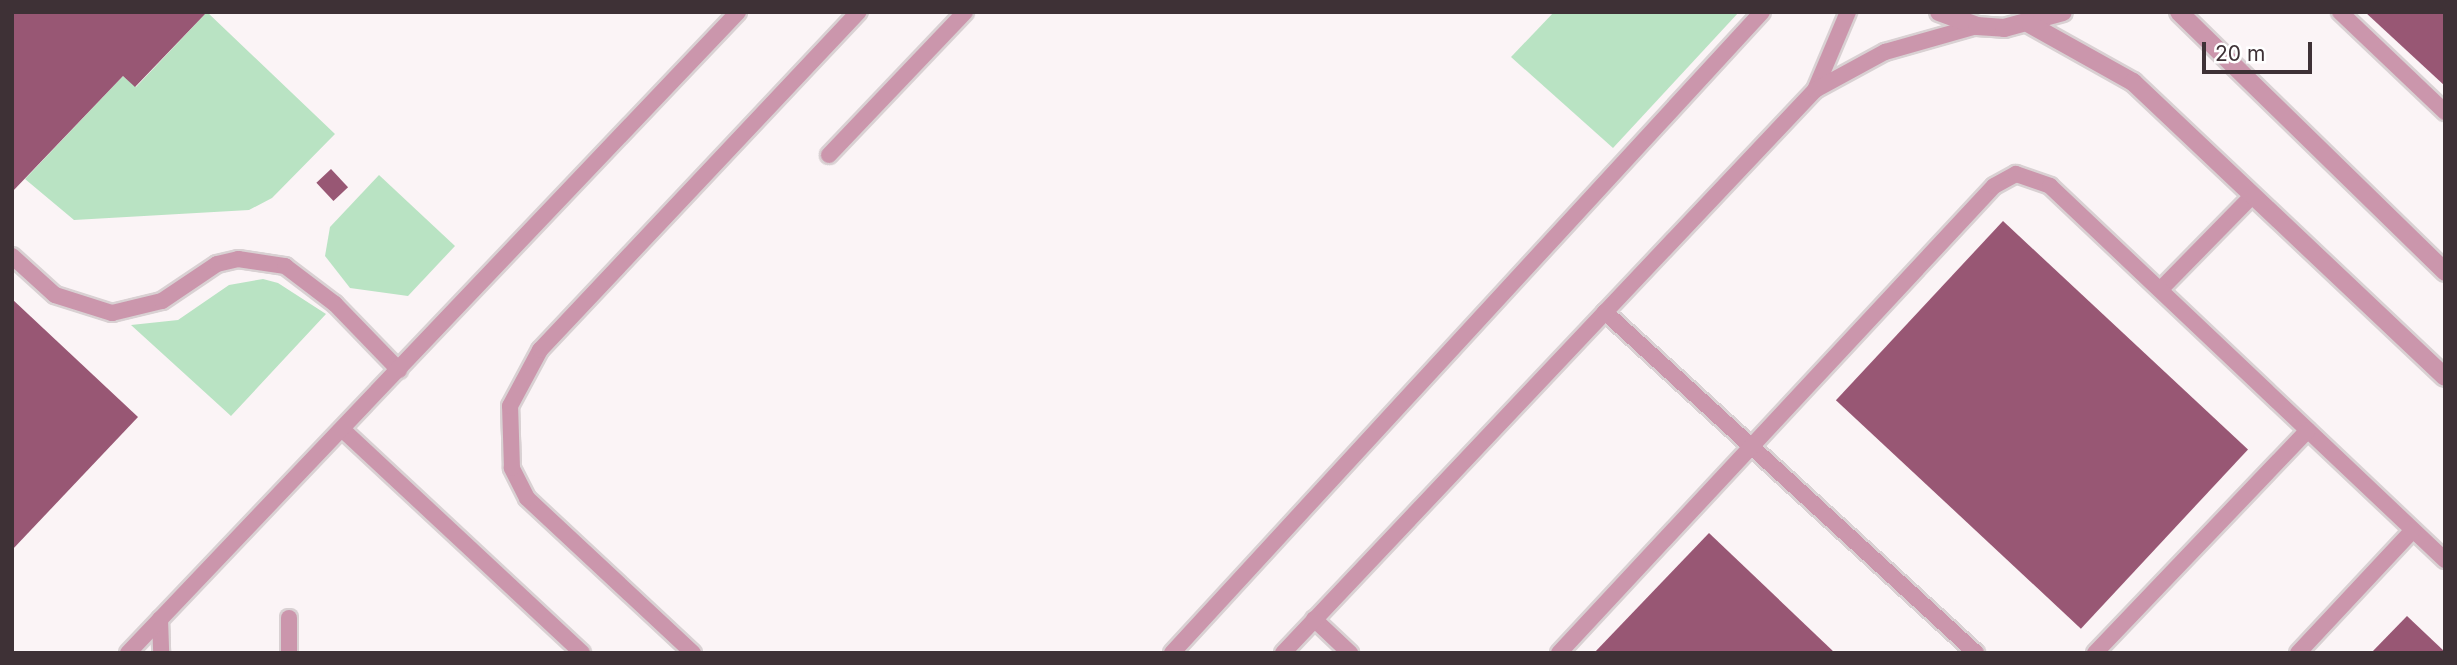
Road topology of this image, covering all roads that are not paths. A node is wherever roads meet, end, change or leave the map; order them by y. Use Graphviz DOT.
graph roads {
  1 [pos="738,12"];
  2 [pos="859,12"];
  3 [pos="965,12"];
  4 [pos="1762,12"];
  5 [pos="1848,12"];
  6 [pos="1939,12"];
  7 [pos="2063,12"];
  8 [pos="2179,12"];
  9 [pos="2340,12"];
  10 [pos="2031,25"];
  11 [pos="1977,26"];
  12 [pos="1815,90"];
  13 [pos="2445,112"];
  14 [pos="829,155"];
  15 [pos="2252,196"];
  16 [pos="12,256"];
  17 [pos="2445,272"];
  18 [pos="2161,289"];
  19 [pos="1605,312"];
  20 [pos="399,370"];
  21 [pos="2445,377"];
  22 [pos="342,429"];
  23 [pos="2308,430"];
  24 [pos="1751,447"];
  25 [pos="2413,530"];
  26 [pos="2445,560"];
  27 [pos="289,618"];
  28 [pos="160,619"];
  29 [pos="1314,619"];
  30 [pos="128,653"];
  31 [pos="161,653"];
  32 [pos="289,653"];
  33 [pos="582,653"];
  34 [pos="692,653"];
  35 [pos="1172,653"];
  36 [pos="1283,653"];
  37 [pos="1350,653"];
  38 [pos="1559,653"];
  39 [pos="1976,653"];
  40 [pos="2095,653"];
  41 [pos="2298,653"];
  1 -- 20 [label="lane"];
  2 -- 34 [label="lane"];
  3 -- 14 [label="lane"];
  4 -- 35 [label="lane"];
  5 -- 12 [label="lane"];
  6 -- 11 [label="street"];
  7 -- 10 [label="street"];
  8 -- 17 [label="street"];
  9 -- 13 [label="lane"];
  10 -- 11 [label="street"];
  10 -- 15 [label="street"];
  11 -- 12 [label="lane"];
  12 -- 19 [label="lane"];
  15 -- 18 [label="lane"];
  15 -- 21 [label="street"];
  16 -- 20 [label="lane"];
  18 -- 23 [label="lane"];
  18 -- 24 [label="lane"];
  19 -- 24 [label="lane"];
  19 -- 29 [label="lane"];
  20 -- 22 [label="lane"];
  22 -- 28 [label="lane"];
  22 -- 33 [label="lane"];
  23 -- 25 [label="lane"];
  23 -- 40 [label="lane"];
  24 -- 38 [label="lane"];
  24 -- 39 [label="lane"];
  25 -- 26 [label="lane"];
  25 -- 41 [label="lane"];
  27 -- 32 [label="lane"];
  28 -- 30 [label="lane"];
  28 -- 31 [label="lane"];
  29 -- 36 [label="lane"];
  29 -- 37 [label="lane"];
}
